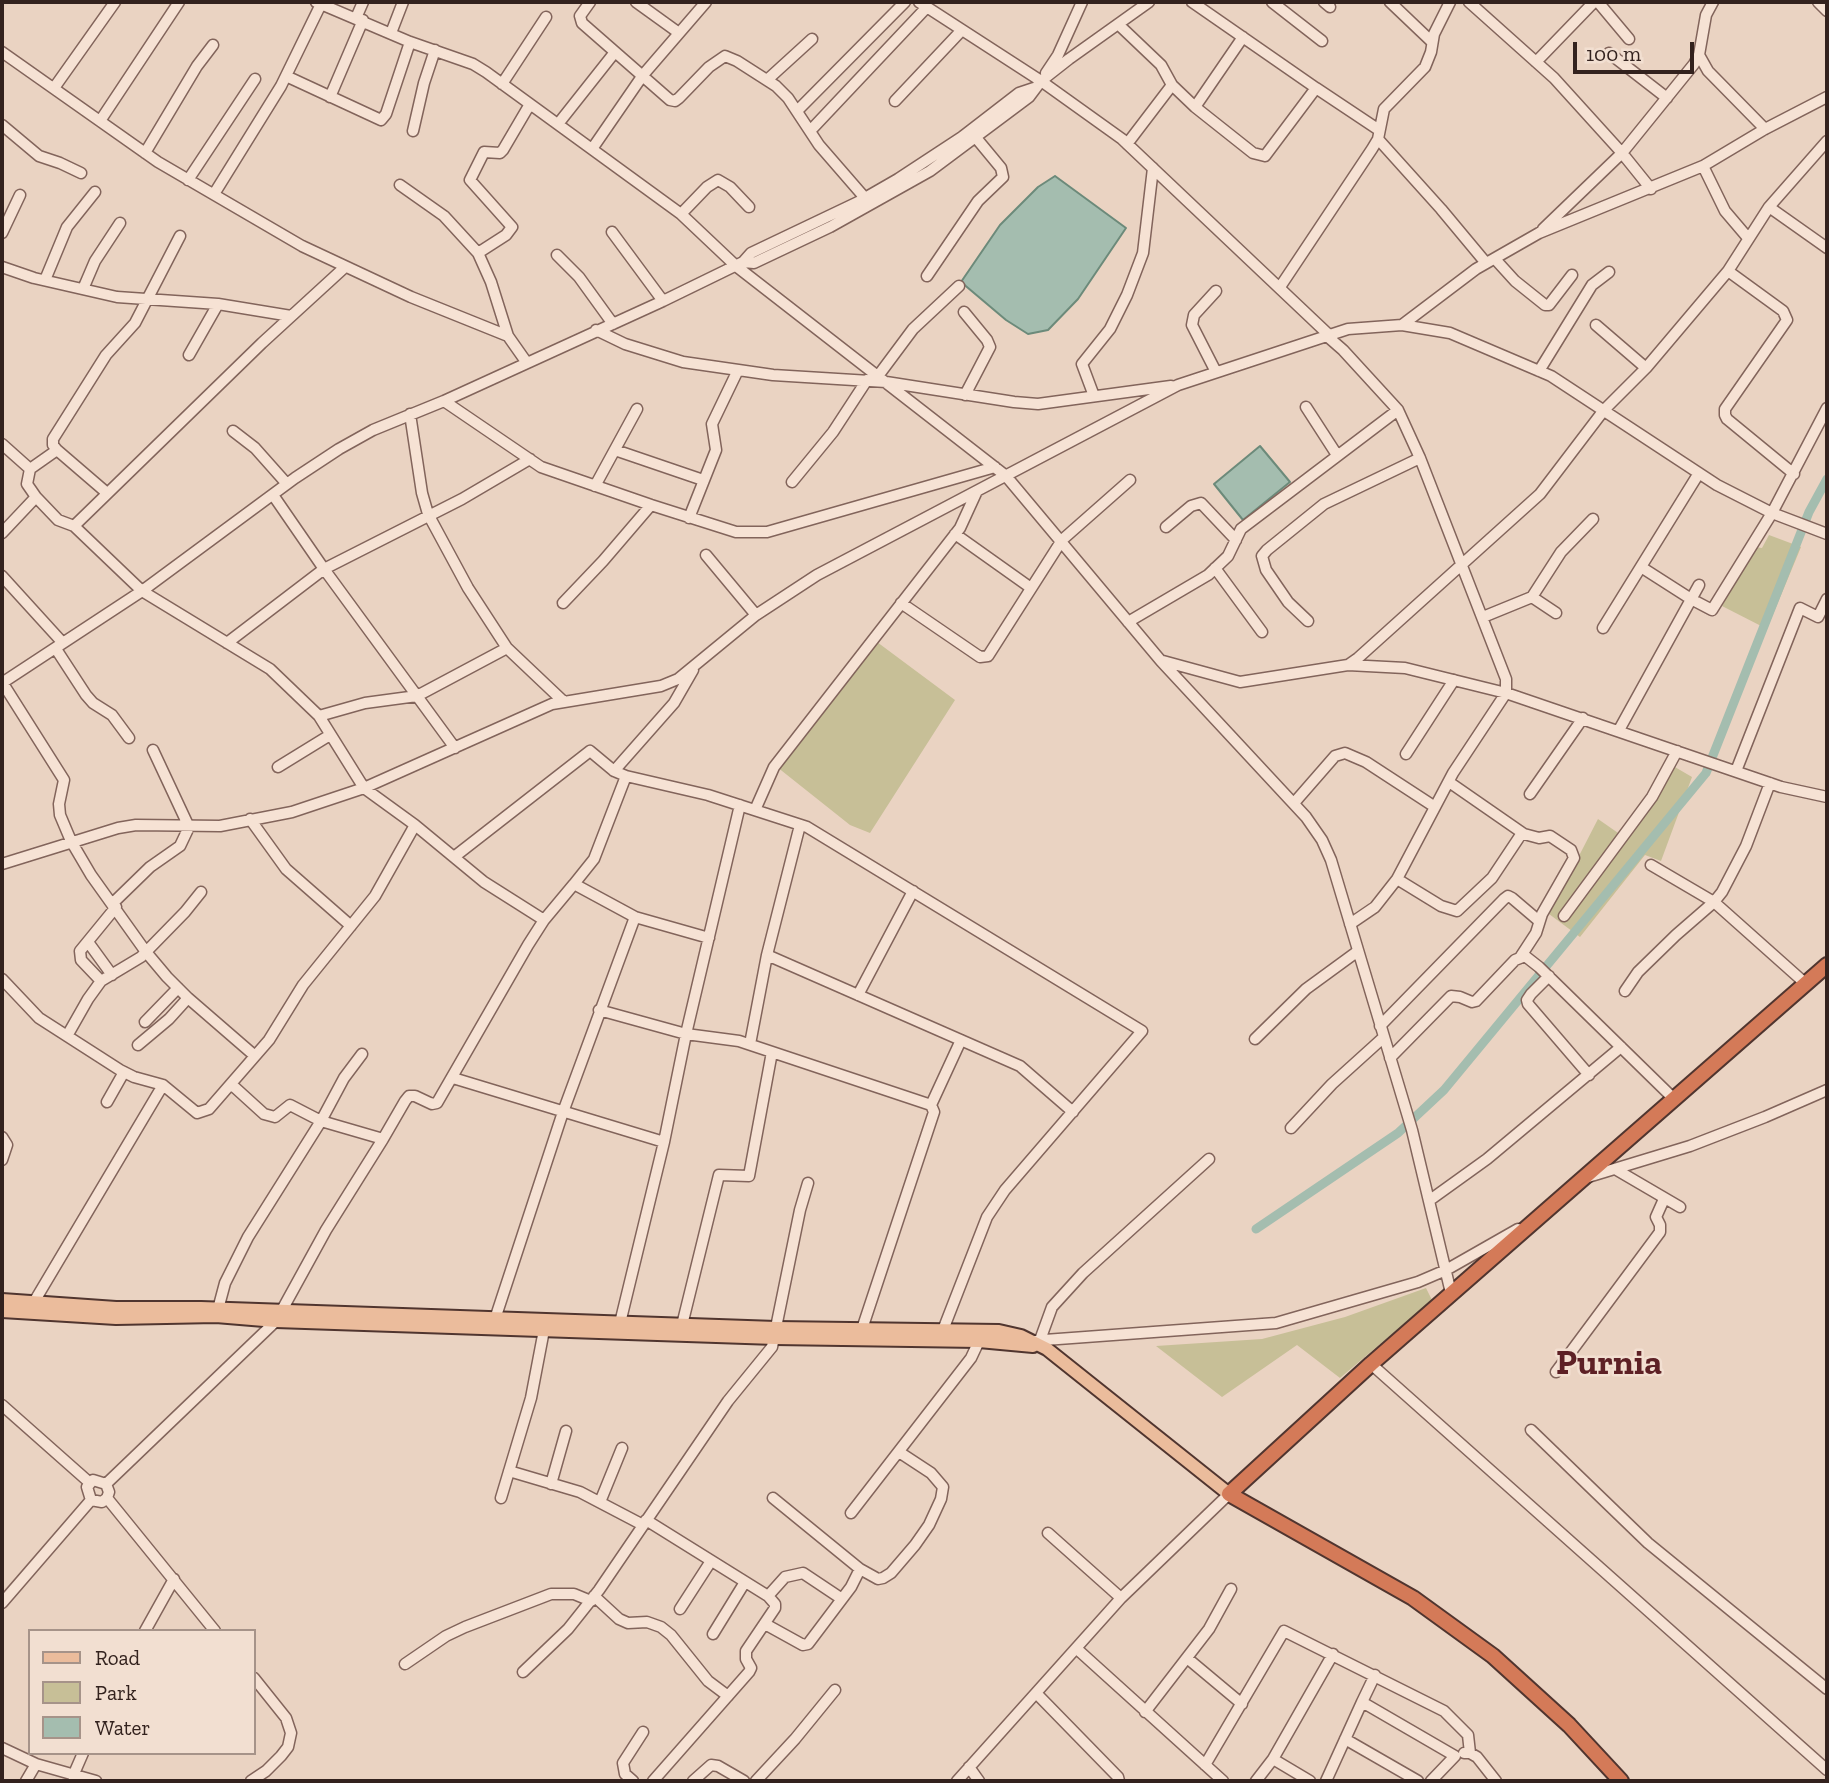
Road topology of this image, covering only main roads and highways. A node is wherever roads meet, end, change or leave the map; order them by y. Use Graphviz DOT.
graph roads {
  1 [pos="1827,965"];
  2 [pos="2,1300"];
  3 [pos="2,1311"];
  4 [pos="217,1312"];
  5 [pos="279,1316"];
  6 [pos="775,1333"];
  7 [pos="1040,1344"];
  8 [pos="1229,1494"];
  9 [pos="1621,1781"];
  1 -- 8 [label="highway"];
  2 -- 4 [label="main road"];
  3 -- 4 [label="main road"];
  4 -- 5 [label="main road"];
  5 -- 6 [label="main road"];
  5 -- 6 [label="main road"];
  6 -- 7 [label="main road"];
  6 -- 7 [label="main road"];
  7 -- 8 [label="main road"];
  8 -- 9 [label="highway"];
}
